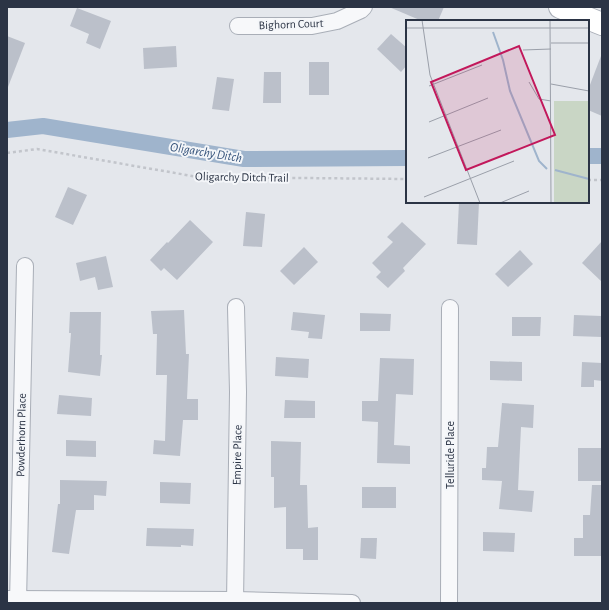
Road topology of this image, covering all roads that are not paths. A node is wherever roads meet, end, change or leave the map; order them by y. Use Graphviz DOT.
graph roads {
  1 [pos="364,7"];
  2 [pos="560,7"];
  3 [pos="602,24"];
  4 [pos="238,26"];
  5 [pos="25,266"];
  6 [pos="236,307"];
  7 [pos="450,308"];
  8 [pos="14,600"];
  9 [pos="235,602"];
  10 [pos="352,603"];
  11 [pos="449,603"];
  1 -- 4 [label="street, Bighorn Court"];
  2 -- 3 [label="street"];
  5 -- 8 [label="street, Powderhorn Place"];
  6 -- 9 [label="street, Empire Place"];
  7 -- 11 [label="street, Telluride Place"];
  8 -- 9 [label="street"];
  9 -- 10 [label="street"];
}
